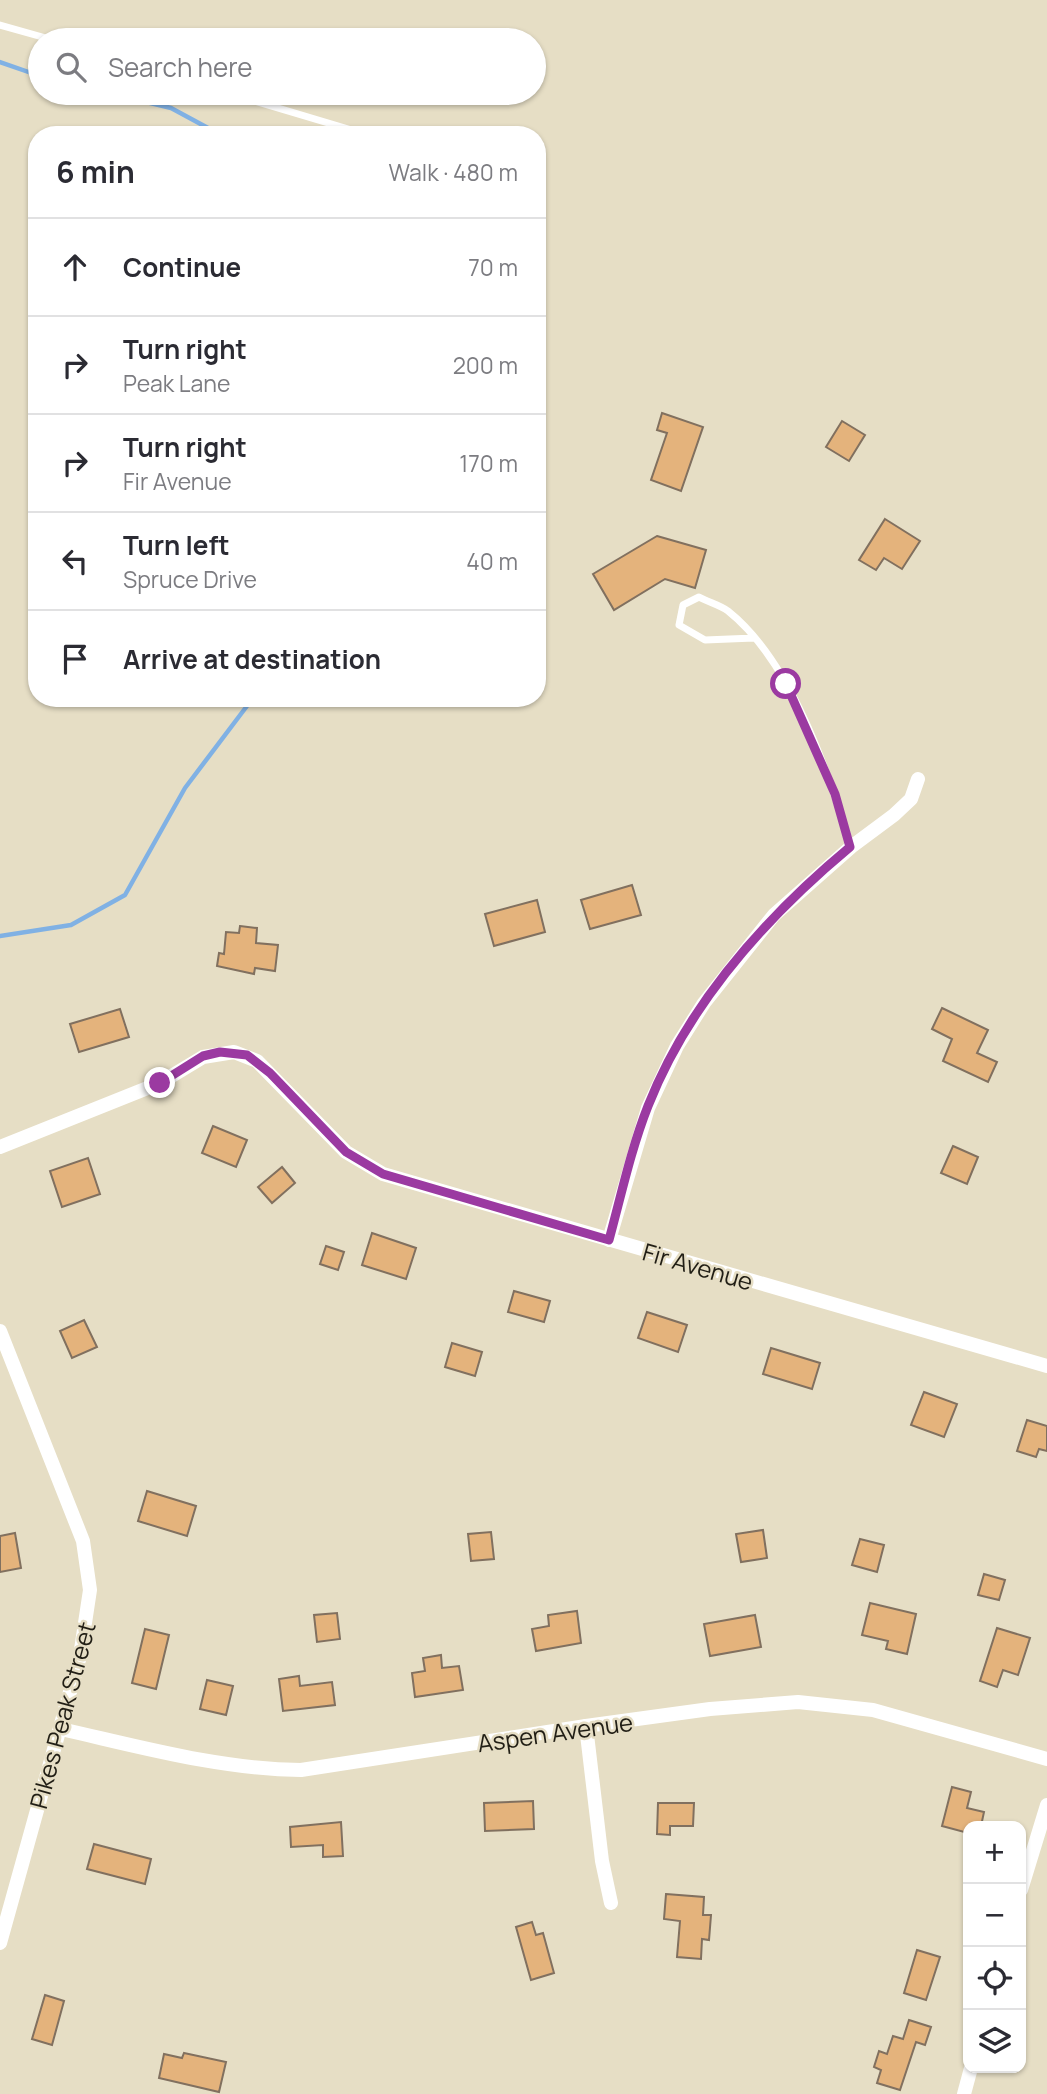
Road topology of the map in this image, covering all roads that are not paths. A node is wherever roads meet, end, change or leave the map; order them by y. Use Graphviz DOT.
graph roads {
  1 [pos="0,24"];
  2 [pos="28,33"];
  3 [pos="268,105"];
  4 [pos="338,126"];
  5 [pos="754,638"];
  6 [pos="918,779"];
  7 [pos="850,847"];
  8 [pos="0,1147"];
  9 [pos="609,1240"];
  10 [pos="0,1331"];
  11 [pos="6,1362"];
  12 [pos="1047,1366"];
  13 [pos="586,1726"];
  14 [pos="61,1729"];
  15 [pos="1047,1759"];
  16 [pos="1047,1805"];
  17 [pos="1023,1884"];
  18 [pos="611,1903"];
  19 [pos="0,1943"];
  20 [pos="970,2073"];
  21 [pos="964,2094"];
  1 -- 2 [label="lane"];
  3 -- 4 [label="lane"];
  5 -- 5 [label="lane"];
  5 -- 7 [label="lane"];
  6 -- 7 [label="street"];
  7 -- 9 [label="street"];
  8 -- 9 [label="street, Fir Avenue"];
  9 -- 12 [label="street, Fir Avenue"];
  10 -- 11 [label="street, Pikes Peak Street"];
  11 -- 14 [label="street, Pikes Peak Street"];
  13 -- 14 [label="street, Aspen Avenue"];
  13 -- 15 [label="street, Aspen Avenue"];
  13 -- 18 [label="street"];
  14 -- 19 [label="street, Pikes Peak Street"];
  16 -- 17 [label="street"];
  20 -- 21 [label="street"];
}
